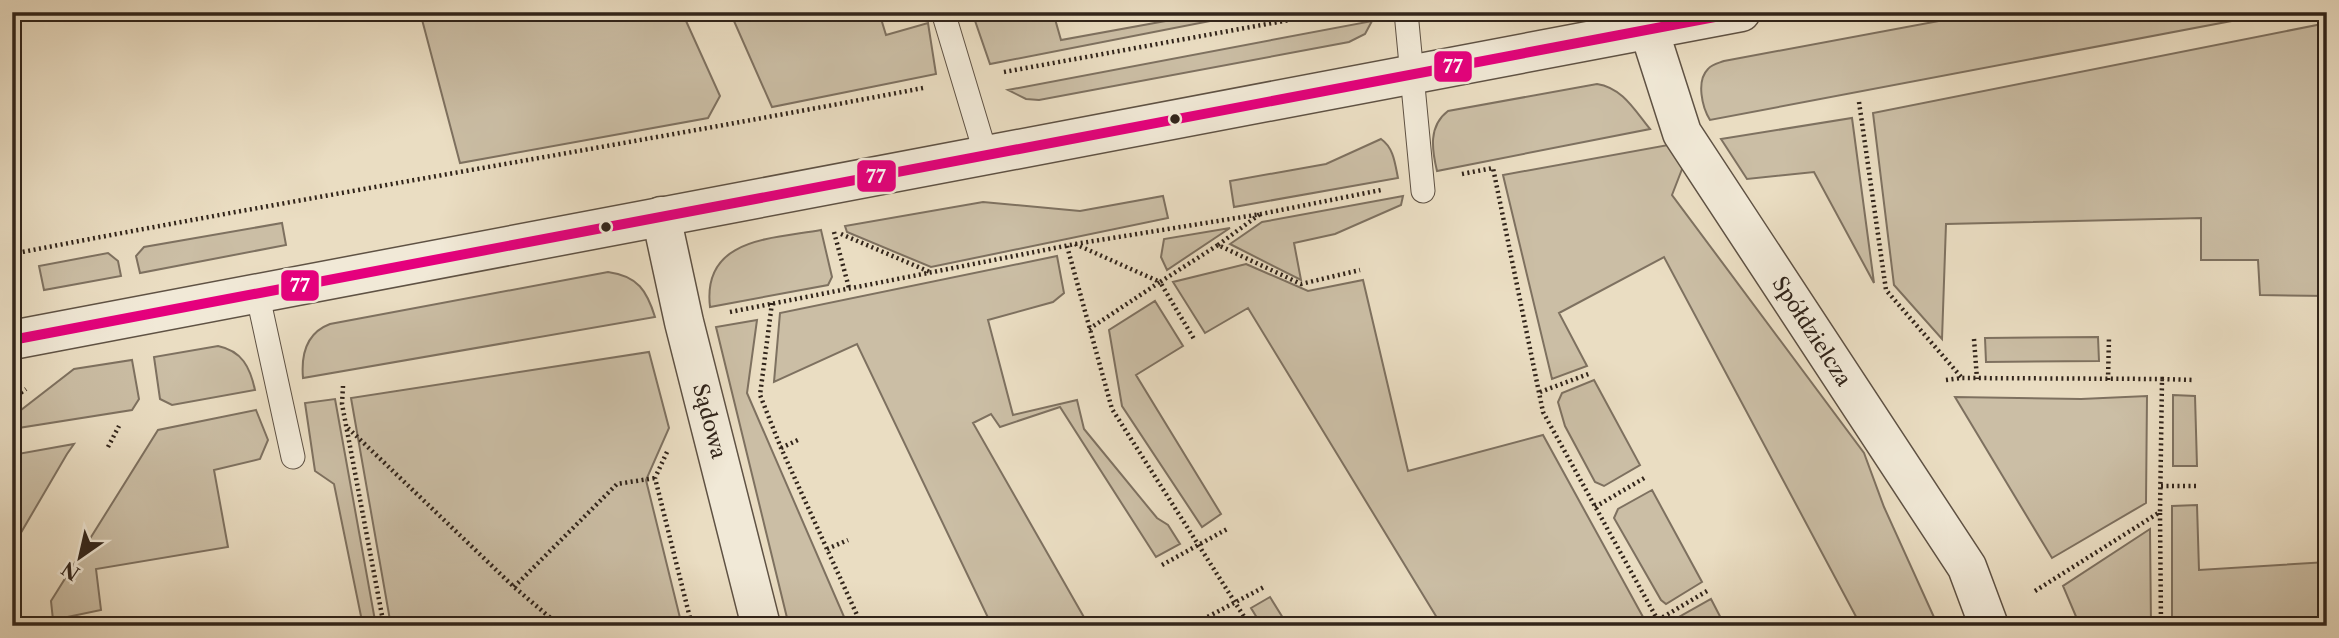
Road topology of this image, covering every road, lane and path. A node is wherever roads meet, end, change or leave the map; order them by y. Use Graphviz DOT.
graph roads {
  1 [pos="943,12"];
  2 [pos="1334,12"];
  3 [pos="1406,12"];
  4 [pos="1741,12"];
  5 [pos="1296,15"];
  6 [pos="1649,30"];
  7 [pos="1412,75"];
  8 [pos="962,80"];
  9 [pos="1859,102"];
  10 [pos="986,155"];
  11 [pos="1422,187"];
  12 [pos="1261,214"];
  13 [pos="661,216"];
  14 [pos="1075,244"];
  15 [pos="1218,245"];
  16 [pos="1067,246"];
  17 [pos="12,254"];
  18 [pos="1360,270"];
  19 [pos="930,272"];
  20 [pos="1160,282"];
  21 [pos="849,288"];
  22 [pos="257,292"];
  23 [pos="772,303"];
  24 [pos="684,322"];
  25 [pos="1090,328"];
  26 [pos="2109,337"];
  27 [pos="1974,338"];
  28 [pos="1194,339"];
  29 [pos="12,340"];
  30 [pos="1591,373"];
  31 [pos="1962,378"];
  32 [pos="1978,379"];
  33 [pos="2162,379"];
  34 [pos="1945,380"];
  35 [pos="2108,380"];
  36 [pos="2195,380"];
  37 [pos="344,386"];
  38 [pos="1540,392"];
  39 [pos="119,426"];
  40 [pos="348,428"];
  41 [pos="800,439"];
  42 [pos="672,441"];
  43 [pos="108,447"];
  44 [pos="781,448"];
  45 [pos="293,457"];
  46 [pos="1646,477"];
  47 [pos="654,478"];
  48 [pos="2161,486"];
  49 [pos="2197,486"];
  50 [pos="1595,507"];
  51 [pos="2160,512"];
  52 [pos="1229,528"];
  53 [pos="848,540"];
  54 [pos="1198,545"];
  55 [pos="827,549"];
  56 [pos="1162,565"];
  57 [pos="514,587"];
  58 [pos="1264,587"];
  59 [pos="1707,591"];
  60 [pos="2035,591"];
  61 [pos="1235,603"];
  62 [pos="1198,622"];
  63 [pos="1660,623"];
  64 [pos="384,626"];
  65 [pos="560,626"];
  66 [pos="692,626"];
  67 [pos="761,626"];
  68 [pos="862,626"];
  69 [pos="1250,626"];
  70 [pos="1989,626"];
  71 [pos="2161,626"];
  1 -- 8 [label="lane"];
  2 -- 5 [label="path"];
  3 -- 7 [label="lane"];
  4 -- 6 [label="street"];
  5 -- 8 [label="path"];
  6 -- 7 [label="street"];
  6 -- 70 [label="street, Spółdzielcza"];
  7 -- 10 [label="street"];
  7 -- 11 [label="lane"];
  8 -- 10 [label="lane"];
  8 -- 17 [label="path"];
  9 -- 31 [label="path"];
  10 -- 13 [label="street"];
  11 -- 12 [label="path"];
  11 -- 38 [label="path"];
  12 -- 14 [label="path"];
  12 -- 15 [label="path"];
  13 -- 22 [label="street"];
  13 -- 24 [label="street, Sądowa"];
  14 -- 16 [label="path"];
  14 -- 20 [label="path"];
  15 -- 18 [label="path"];
  15 -- 20 [label="path"];
  16 -- 19 [label="path"];
  16 -- 25 [label="path"];
  19 -- 21 [label="path"];
  19 -- 21 [label="path"];
  20 -- 25 [label="path"];
  20 -- 28 [label="path"];
  21 -- 23 [label="path"];
  22 -- 29 [label="street"];
  22 -- 45 [label="lane"];
  23 -- 24 [label="path"];
  23 -- 44 [label="path"];
  24 -- 67 [label="street, Sądowa"];
  25 -- 54 [label="path"];
  26 -- 35 [label="path"];
  27 -- 32 [label="path"];
  30 -- 38 [label="path"];
  31 -- 32 [label="path"];
  31 -- 34 [label="path"];
  32 -- 35 [label="path"];
  33 -- 35 [label="path"];
  33 -- 36 [label="path"];
  33 -- 48 [label="path"];
  37 -- 40 [label="path"];
  38 -- 50 [label="path"];
  39 -- 43 [label="path"];
  40 -- 57 [label="path"];
  40 -- 64 [label="path"];
  41 -- 44 [label="path"];
  42 -- 47 [label="path"];
  44 -- 55 [label="path"];
  46 -- 50 [label="path"];
  47 -- 57 [label="path"];
  47 -- 66 [label="path"];
  48 -- 49 [label="path"];
  48 -- 51 [label="path"];
  50 -- 63 [label="path"];
  51 -- 60 [label="path"];
  51 -- 71 [label="path"];
  52 -- 54 [label="path"];
  53 -- 55 [label="path"];
  54 -- 56 [label="path"];
  54 -- 61 [label="path"];
  55 -- 68 [label="path"];
  57 -- 65 [label="path"];
  58 -- 61 [label="path"];
  59 -- 63 [label="path"];
  61 -- 62 [label="path"];
  61 -- 69 [label="path"];
}
